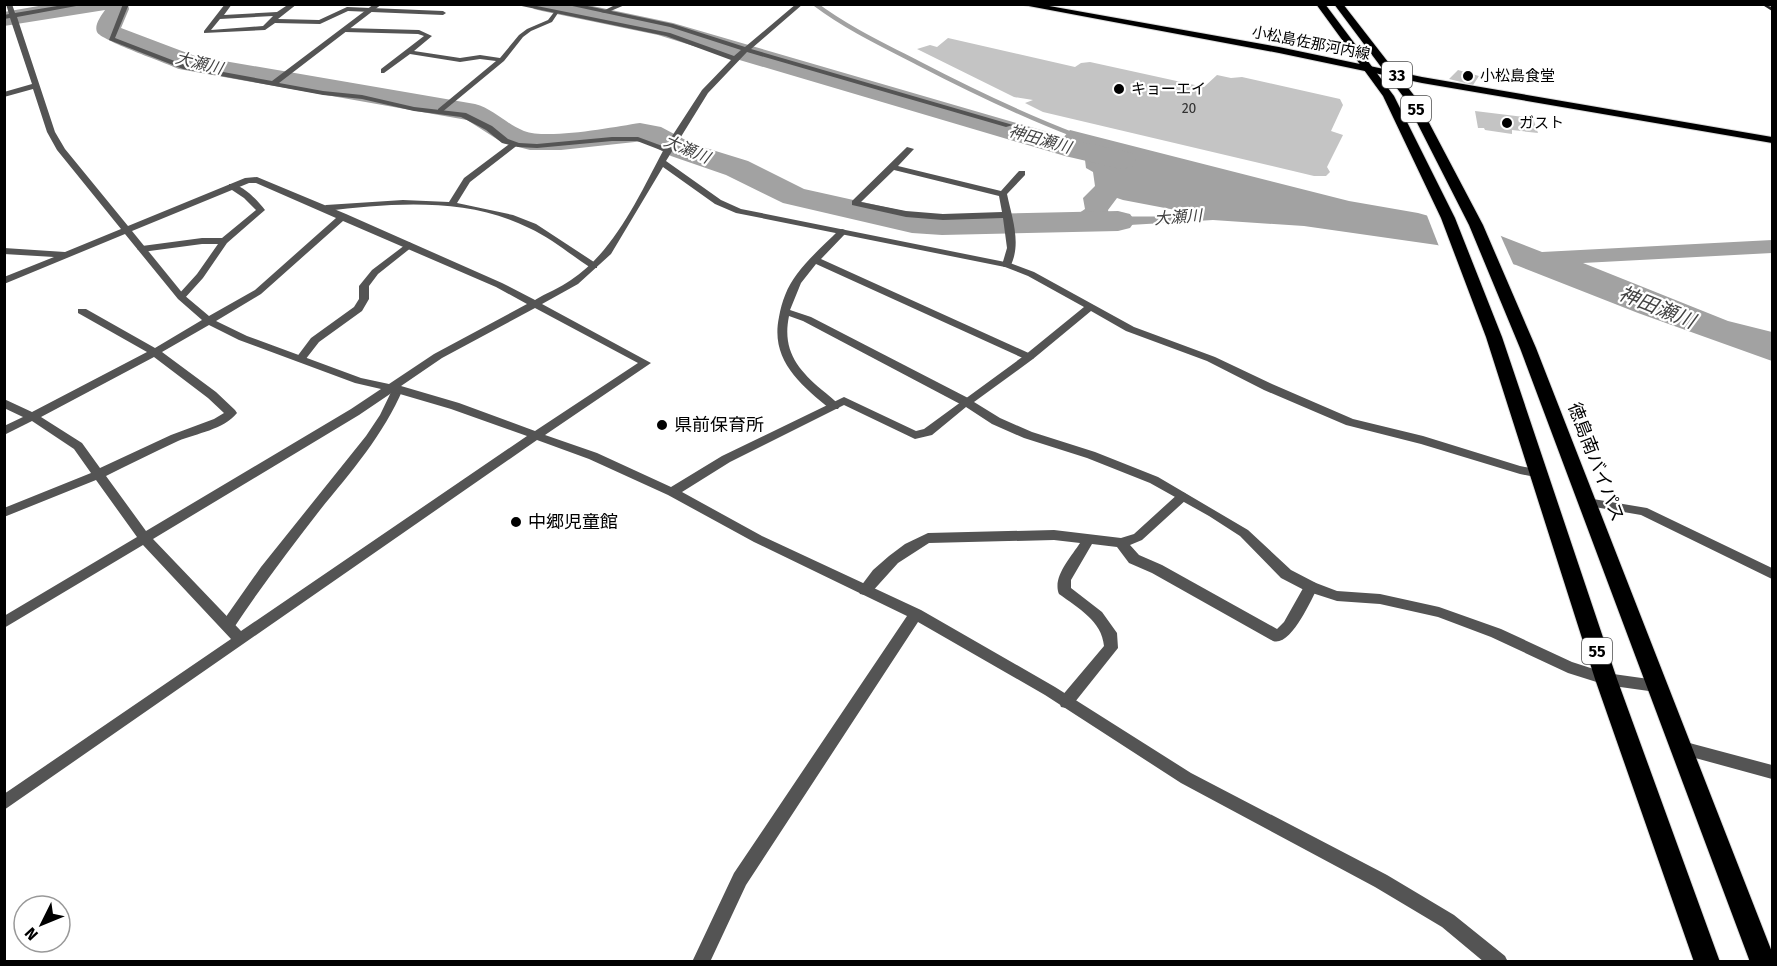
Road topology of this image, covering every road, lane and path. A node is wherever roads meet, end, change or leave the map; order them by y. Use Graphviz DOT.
graph roads {
  1 [pos="9,4"];
  2 [pos="84,4"];
  3 [pos="126,4"];
  4 [pos="229,4"];
  5 [pos="294,4"];
  6 [pos="354,4"];
  7 [pos="379,4"];
  8 [pos="515,4"];
  9 [pos="566,4"];
  10 [pos="624,4"];
  11 [pos="800,4"];
  12 [pos="1022,4"];
  13 [pos="1320,4"];
  14 [pos="1338,4"];
  15 [pos="1764,4"];
  16 [pos="1054,7"];
  17 [pos="347,9"];
  18 [pos="1773,9"];
  19 [pos="372,10"];
  20 [pos="604,12"];
  21 [pos="443,13"];
  22 [pos="555,13"];
  23 [pos="278,14"];
  24 [pos="219,17"];
  25 [pos="11,18"];
  26 [pos="273,21"];
  27 [pos="345,30"];
  28 [pos="410,52"];
  29 [pos="742,54"];
  30 [pos="502,60"];
  31 [pos="1366,68"];
  32 [pos="384,70"];
  33 [pos="1391,74"];
  34 [pos="277,82"];
  35 [pos="37,85"];
  36 [pos="4,95"];
  37 [pos="444,109"];
  38 [pos="1009,125"];
  39 [pos="1773,140"];
  40 [pos="515,144"];
  41 [pos="670,146"];
  42 [pos="910,149"];
  43 [pos="660,161"];
  44 [pos="893,167"];
  45 [pos="1022,173"];
  46 [pos="232,186"];
  47 [pos="1003,194"];
  48 [pos="452,204"];
  49 [pos="326,208"];
  50 [pos="343,216"];
  51 [pos="1008,220"];
  52 [pos="126,230"];
  53 [pos="842,232"];
  54 [pos="224,241"];
  55 [pos="409,245"];
  56 [pos="142,249"];
  57 [pos="4,251"];
  58 [pos="66,255"];
  59 [pos="815,260"];
  60 [pos="1007,265"];
  61 [pos="594,266"];
  62 [pos="4,281"];
  63 [pos="180,297"];
  64 [pos="534,304"];
  65 [pos="1089,308"];
  66 [pos="82,310"];
  67 [pos="785,310"];
  68 [pos="209,321"];
  69 [pos="155,352"];
  70 [pos="1029,357"];
  71 [pos="301,358"];
  72 [pos="394,388"];
  73 [pos="966,402"];
  74 [pos="4,403"];
  75 [pos="834,406"];
  76 [pos="33,417"];
  77 [pos="4,431"];
  78 [pos="535,436"];
  79 [pos="99,474"];
  80 [pos="1540,474"];
  81 [pos="672,492"];
  82 [pos="1183,496"];
  83 [pos="1587,502"];
  84 [pos="4,513"];
  85 [pos="145,539"];
  86 [pos="1089,539"];
  87 [pos="1121,543"];
  88 [pos="1773,574"];
  89 [pos="1311,587"];
  90 [pos="865,590"];
  91 [pos="916,614"];
  92 [pos="4,623"];
  93 [pos="228,625"];
  94 [pos="240,639"];
  95 [pos="1606,679"];
  96 [pos="1656,686"];
  97 [pos="1066,702"];
  98 [pos="1682,748"];
  99 [pos="1773,772"];
  100 [pos="4,802"];
  101 [pos="701,962"];
  102 [pos="1499,962"];
  103 [pos="1707,962"];
  104 [pos="1763,962"];
  1 -- 25 [label="street"];
  2 -- 25 [label="street"];
  3 -- 34 [label="street"];
  4 -- 24 [label="street"];
  5 -- 23 [label="street"];
  6 -- 17 [label="street"];
  7 -- 19 [label="street"];
  8 -- 22 [label="street"];
  9 -- 20 [label="street"];
  10 -- 20 [label="street"];
  11 -- 29 [label="street"];
  12 -- 16 [label="main road, 小松島佐那河内線 / 33"];
  13 -- 31 [label="highway, 55"];
  14 -- 33 [label="highway, 徳島南バイパス / 55"];
  15 -- 18 [label="main road"];
  16 -- 31 [label="main road, 小松島佐那河内線 / 33"];
  17 -- 19 [label="street"];
  17 -- 26 [label="street"];
  19 -- 21 [label="street"];
  19 -- 27 [label="street"];
  20 -- 29 [label="street"];
  22 -- 29 [label="street"];
  22 -- 30 [label="street"];
  23 -- 24 [label="street"];
  23 -- 26 [label="street"];
  24 -- 26 [label="street"];
  25 -- 35 [label="street"];
  27 -- 28 [label="street"];
  27 -- 34 [label="street"];
  28 -- 30 [label="street"];
  28 -- 32 [label="street"];
  29 -- 38 [label="street"];
  29 -- 41 [label="street"];
  30 -- 37 [label="street"];
  31 -- 33 [label="main road, 小松島佐那河内線 / 33"];
  31 -- 80 [label="highway, 55"];
  33 -- 39 [label="main road, 小松島佐那河内線 / 33"];
  33 -- 83 [label="highway, 徳島南バイパス / 55"];
  34 -- 37 [label="street"];
  35 -- 36 [label="street"];
  35 -- 52 [label="street"];
  37 -- 40 [label="street"];
  40 -- 41 [label="street"];
  40 -- 48 [label="street"];
  41 -- 43 [label="street"];
  42 -- 44 [label="street"];
  43 -- 53 [label="street"];
  43 -- 61 [label="street"];
  44 -- 47 [label="street"];
  44 -- 51 [label="street"];
  45 -- 47 [label="street"];
  46 -- 49 [label="street"];
  46 -- 52 [label="street"];
  46 -- 54 [label="street"];
  47 -- 51 [label="street"];
  48 -- 49 [label="street"];
  48 -- 61 [label="street"];
  49 -- 50 [label="street"];
  50 -- 55 [label="street"];
  50 -- 68 [label="street"];
  51 -- 60 [label="street"];
  52 -- 56 [label="street"];
  52 -- 58 [label="street"];
  53 -- 59 [label="street"];
  53 -- 60 [label="street"];
  54 -- 56 [label="street"];
  54 -- 63 [label="street"];
  55 -- 64 [label="street"];
  55 -- 71 [label="street"];
  56 -- 63 [label="street"];
  57 -- 58 [label="street"];
  58 -- 62 [label="street"];
  59 -- 67 [label="street"];
  59 -- 70 [label="street"];
  60 -- 65 [label="street"];
  61 -- 64 [label="street"];
  63 -- 68 [label="street"];
  64 -- 72 [label="street"];
  64 -- 78 [label="street"];
  65 -- 70 [label="street"];
  65 -- 80 [label="street"];
  66 -- 69 [label="street"];
  67 -- 73 [label="street"];
  67 -- 75 [label="street"];
  68 -- 69 [label="street"];
  68 -- 71 [label="street"];
  69 -- 76 [label="street"];
  69 -- 79 [label="street"];
  70 -- 73 [label="street"];
  71 -- 72 [label="street"];
  72 -- 78 [label="street"];
  72 -- 85 [label="street"];
  72 -- 93 [label="street"];
  73 -- 75 [label="street"];
  73 -- 82 [label="street"];
  74 -- 76 [label="street"];
  75 -- 81 [label="street"];
  76 -- 77 [label="street"];
  76 -- 79 [label="street"];
  78 -- 81 [label="street"];
  78 -- 94 [label="street"];
  79 -- 84 [label="street"];
  79 -- 85 [label="street"];
  80 -- 95 [label="highway, 55"];
  81 -- 90 [label="street"];
  82 -- 87 [label="street"];
  82 -- 89 [label="street"];
  83 -- 88 [label="street"];
  83 -- 96 [label="highway, 徳島南バイパス / 55"];
  85 -- 92 [label="street"];
  85 -- 93 [label="street"];
  86 -- 87 [label="street"];
  86 -- 90 [label="street"];
  86 -- 97 [label="street"];
  87 -- 89 [label="street"];
  89 -- 95 [label="street"];
  90 -- 91 [label="street"];
  91 -- 97 [label="street"];
  91 -- 101 [label="street"];
  93 -- 94 [label="street"];
  94 -- 100 [label="street"];
  95 -- 96 [label="street"];
  95 -- 103 [label="highway, 55"];
  96 -- 98 [label="highway, 徳島南バイパス / 55"];
  97 -- 102 [label="street"];
  98 -- 99 [label="street"];
  98 -- 104 [label="highway, 徳島南バイパス / 55"];
}
